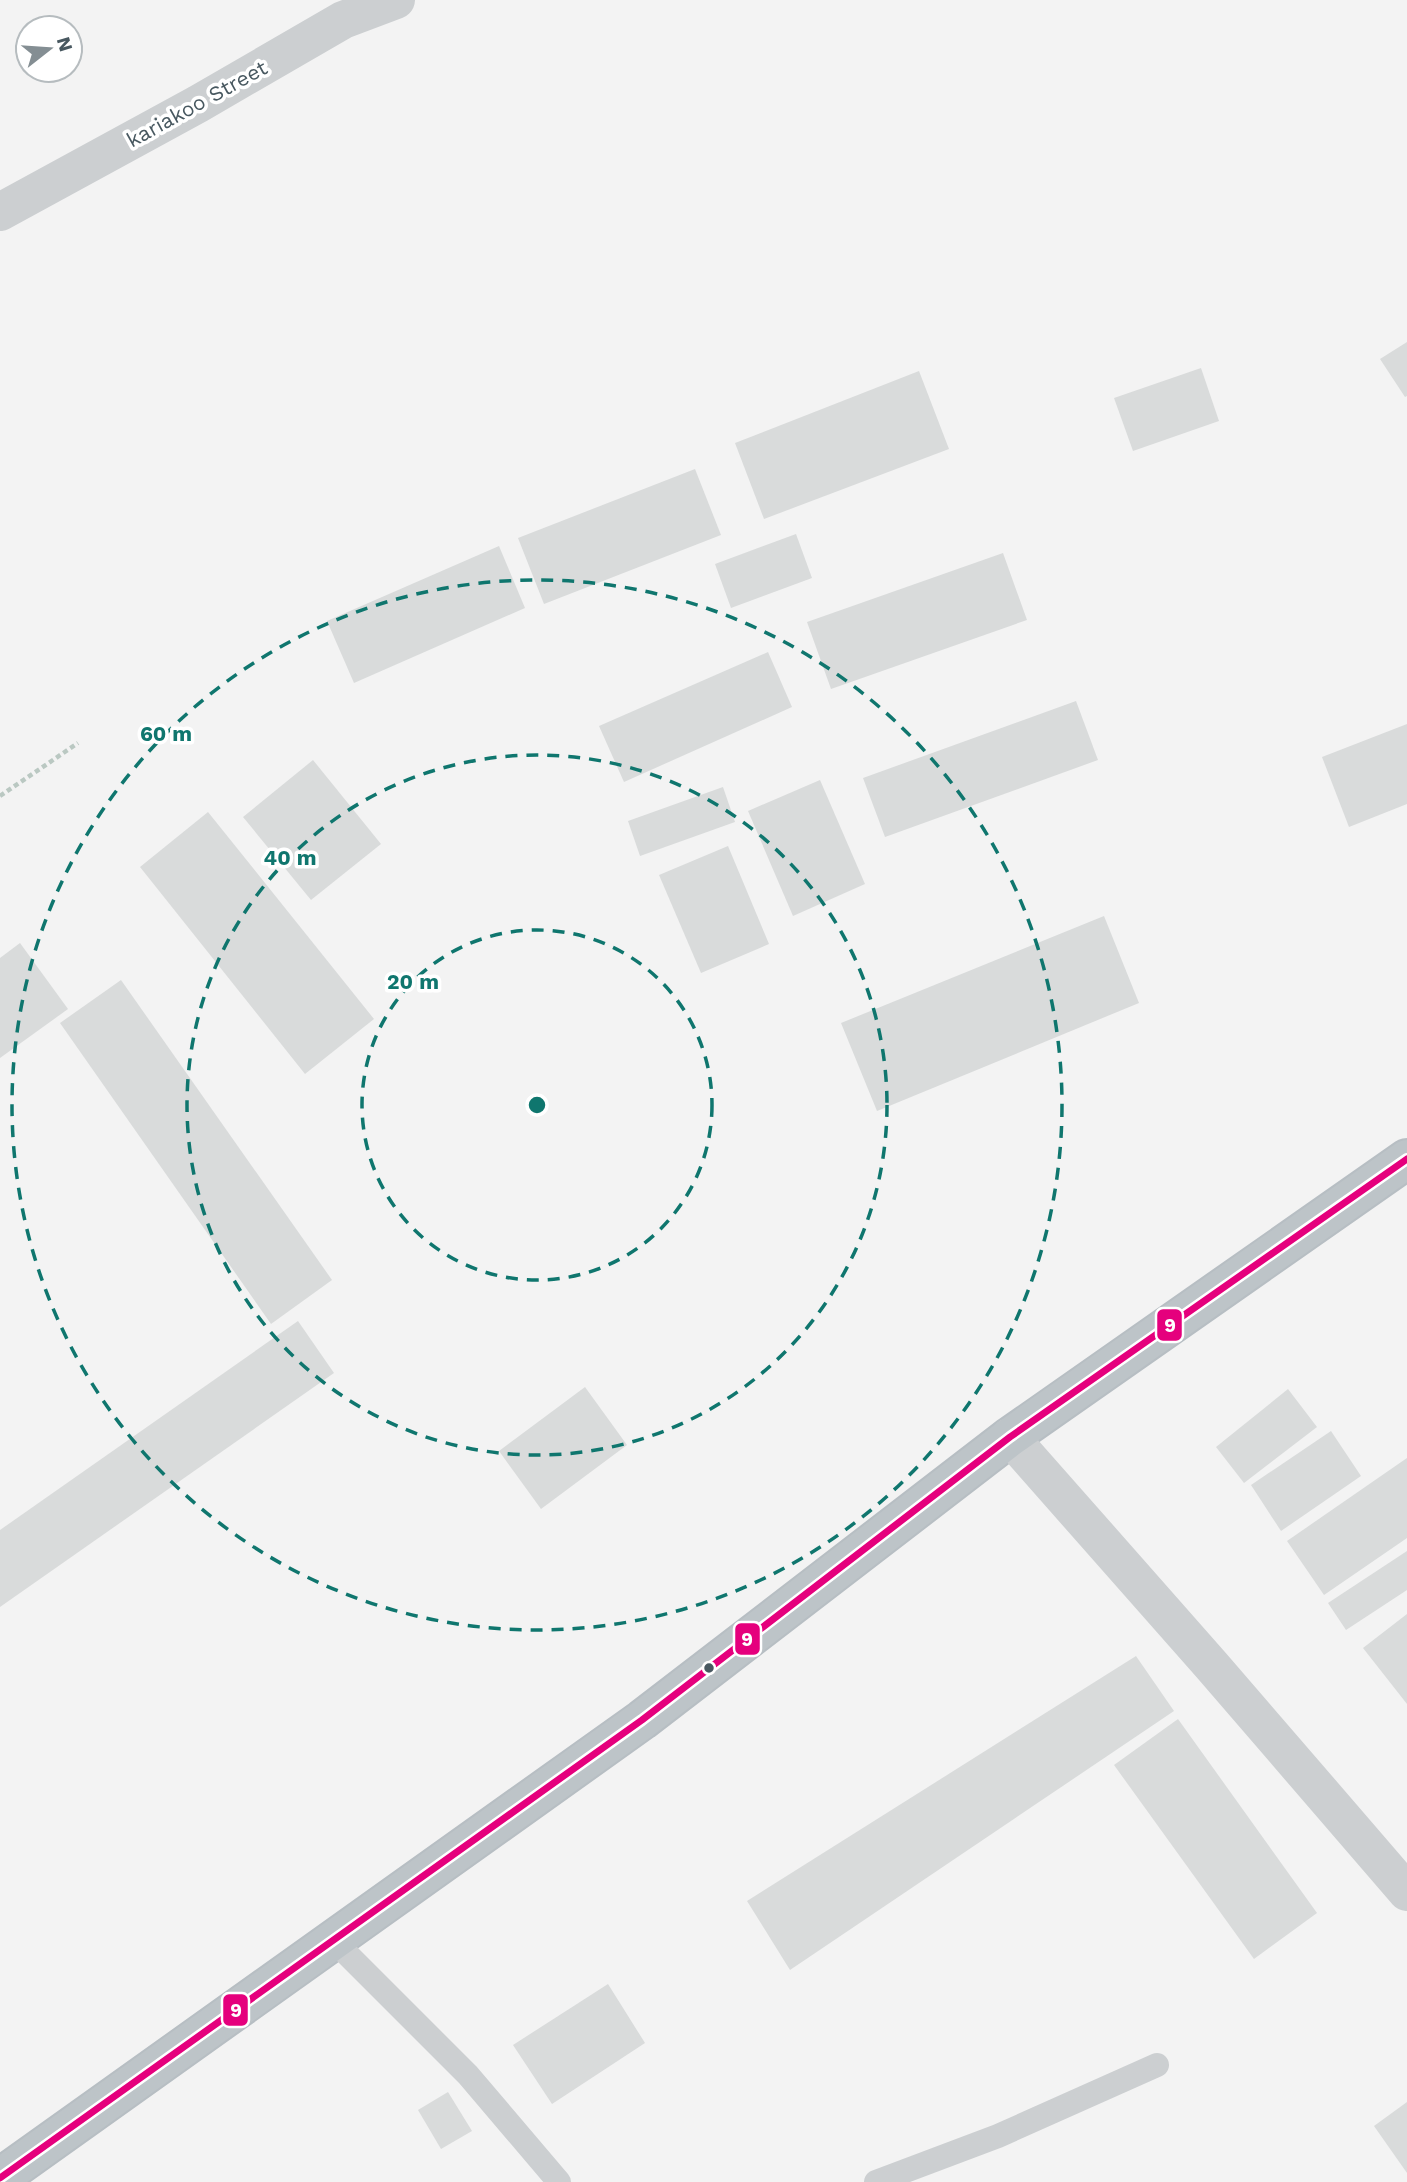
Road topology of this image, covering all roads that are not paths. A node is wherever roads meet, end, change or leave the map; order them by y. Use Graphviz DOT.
graph roads {
  1 [pos="396,0"];
  2 [pos="0,212"];
  3 [pos="1407,1159"];
  4 [pos="1010,1437"];
  5 [pos="1407,1892"];
  6 [pos="332,1939"];
  7 [pos="1157,2064"];
  8 [pos="0,2178"];
  9 [pos="559,2182"];
  10 [pos="876,2182"];
  1 -- 2 [label="street, kariakoo Street"];
  3 -- 4 [label="highway"];
  4 -- 5 [label="street"];
  4 -- 6 [label="highway"];
  6 -- 8 [label="highway"];
  6 -- 9 [label="lane"];
  7 -- 10 [label="lane"];
}
